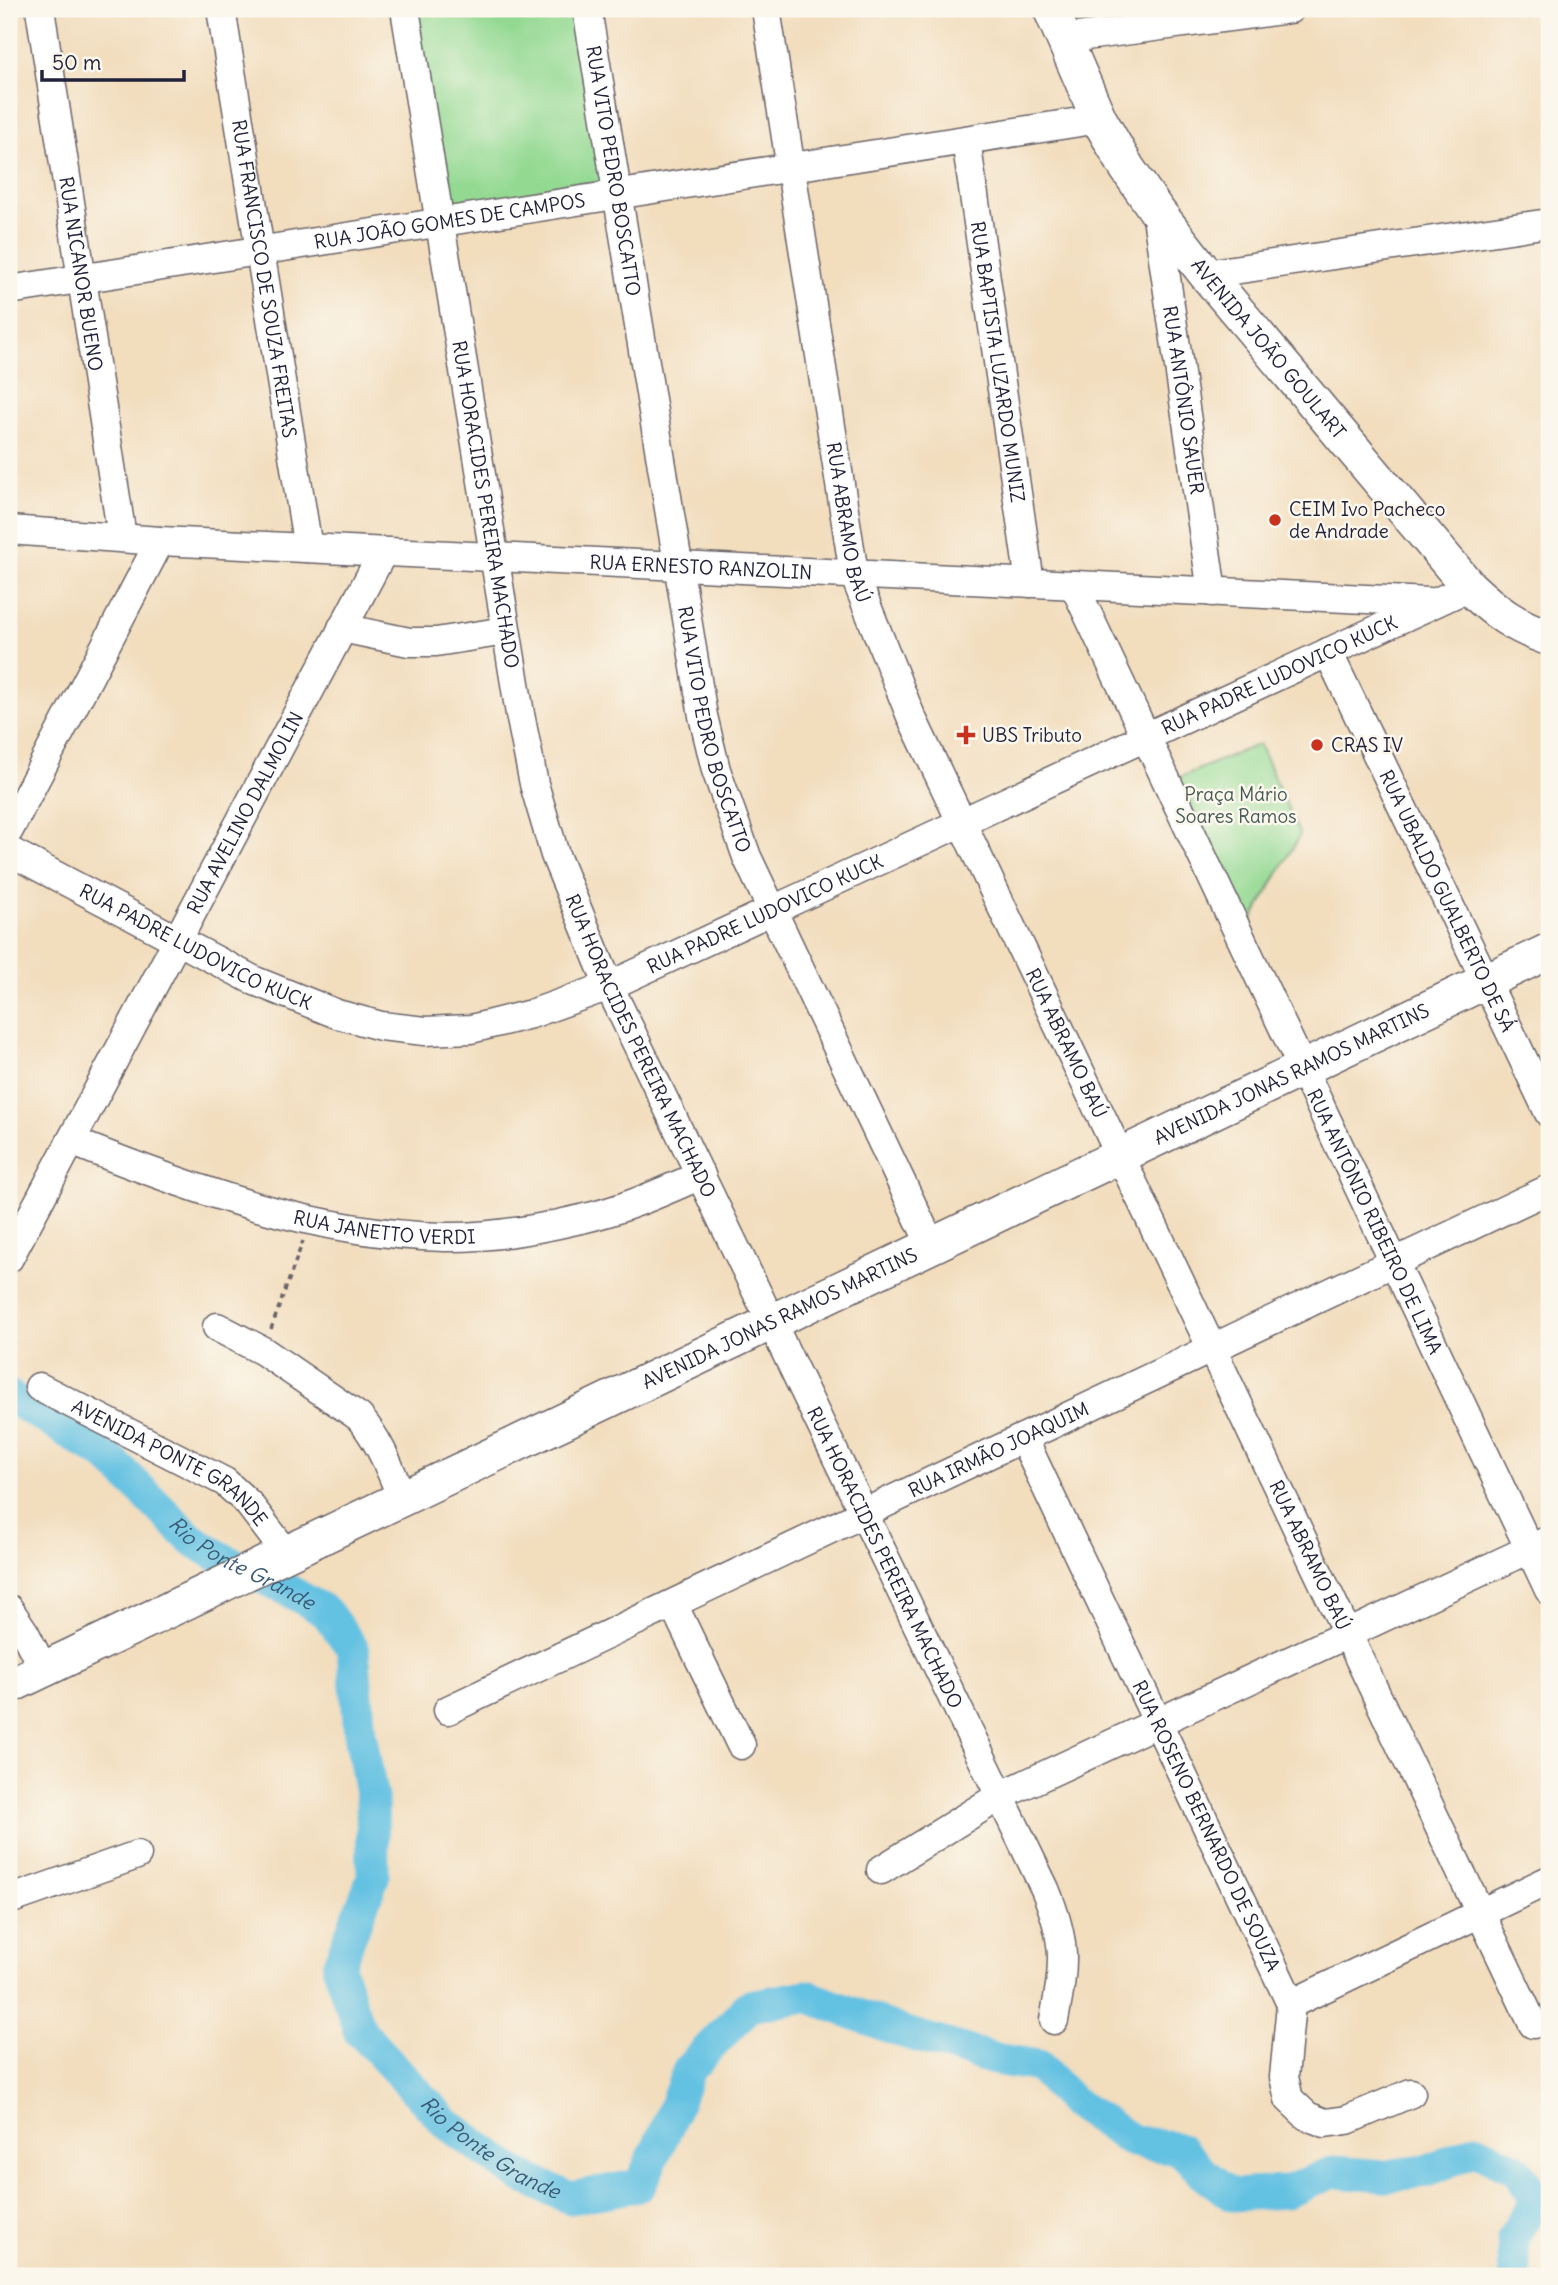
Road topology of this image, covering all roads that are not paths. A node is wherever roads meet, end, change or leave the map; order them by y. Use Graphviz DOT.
graph roads {
  1 [pos="40,9"];
  2 [pos="221,9"];
  3 [pos="405,9"];
  4 [pos="587,9"];
  5 [pos="766,9"];
  6 [pos="1290,9"];
  7 [pos="1057,24"];
  8 [pos="1099,119"];
  9 [pos="965,140"];
  10 [pos="791,167"];
  11 [pos="617,194"];
  12 [pos="1156,210"];
  13 [pos="439,222"];
  14 [pos="1549,223"];
  15 [pos="260,250"];
  16 [pos="1206,274"];
  17 [pos="82,278"];
  18 [pos="9,290"];
  19 [pos="9,530"];
  20 [pos="122,537"];
  21 [pos="160,541"];
  22 [pos="308,548"];
  23 [pos="383,552"];
  24 [pos="493,557"];
  25 [pos="678,566"];
  26 [pos="855,575"];
  27 [pos="1030,583"];
  28 [pos="1074,585"];
  29 [pos="1469,587"];
  30 [pos="1212,592"];
  31 [pos="1435,603"];
  32 [pos="342,628"];
  33 [pos="506,631"];
  34 [pos="1549,638"];
  35 [pos="1328,652"];
  36 [pos="1146,737"];
  37 [pos="961,822"];
  38 [pos="9,830"];
  39 [pos="9,851"];
  40 [pos="773,910"];
  41 [pos="177,940"];
  42 [pos="1549,951"];
  43 [pos="1486,981"];
  44 [pos="609,986"];
  45 [pos="1303,1068"];
  46 [pos="1549,1113"];
  47 [pos="71,1141"];
  48 [pos="1120,1156"];
  49 [pos="701,1175"];
  50 [pos="1549,1189"];
  51 [pos="932,1245"];
  52 [pos="9,1258"];
  53 [pos="1394,1262"];
  54 [pos="771,1322"];
  55 [pos="217,1328"];
  56 [pos="1212,1348"];
  57 [pos="39,1387"];
  58 [pos="1023,1438"];
  59 [pos="402,1498"];
  60 [pos="863,1513"];
  61 [pos="1540,1544"];
  62 [pos="260,1566"];
  63 [pos="1549,1590"];
  64 [pos="673,1604"];
  65 [pos="9,1609"];
  66 [pos="1348,1634"];
  67 [pos="43,1669"];
  68 [pos="9,1686"];
  69 [pos="448,1710"];
  70 [pos="1158,1723"];
  71 [pos="741,1745"];
  72 [pos="1000,1796"];
  73 [pos="137,1855"];
  74 [pos="881,1870"];
  75 [pos="1549,1880"];
  76 [pos="9,1900"];
  77 [pos="1481,1913"];
  78 [pos="1291,2004"];
  79 [pos="1054,2020"];
  80 [pos="1533,2024"];
  81 [pos="1410,2093"];
  1 -- 17 [label="street, RUA NICANOR BUENO"];
  2 -- 15 [label="street, RUA FRANCISCO DE SOUZA FREITAS"];
  3 -- 13 [label="street, RUA HORACIDES PEREIRA MACHADO"];
  4 -- 11 [label="street, RUA VITO PEDRO BOSCATTO"];
  5 -- 10 [label="street, RUA ABRAMO BAÚ"];
  6 -- 7 [label="street"];
  7 -- 8 [label="main road, AVENIDA JOÃO GOULART"];
  8 -- 9 [label="street, RUA JOÃO GOMES DE CAMPOS"];
  8 -- 12 [label="main road, AVENIDA JOÃO GOULART"];
  9 -- 10 [label="street, RUA JOÃO GOMES DE CAMPOS"];
  9 -- 27 [label="street, RUA BAPTISTA LUZARDO MUNIZ"];
  10 -- 11 [label="street, RUA JOÃO GOMES DE CAMPOS"];
  10 -- 26 [label="street, RUA ABRAMO BAÚ"];
  11 -- 13 [label="street, RUA JOÃO GOMES DE CAMPOS"];
  11 -- 25 [label="street, RUA VITO PEDRO BOSCATTO"];
  12 -- 16 [label="main road, AVENIDA JOÃO GOULART"];
  12 -- 30 [label="street, RUA ANTÔNIO SAUER"];
  13 -- 15 [label="street, RUA JOÃO GOMES DE CAMPOS"];
  13 -- 24 [label="street, RUA HORACIDES PEREIRA MACHADO"];
  14 -- 16 [label="street"];
  15 -- 17 [label="street, RUA JOÃO GOMES DE CAMPOS"];
  15 -- 22 [label="street, RUA FRANCISCO DE SOUZA FREITAS"];
  16 -- 29 [label="main road, AVENIDA JOÃO GOULART"];
  17 -- 18 [label="street, RUA JOÃO GOMES DE CAMPOS"];
  17 -- 20 [label="street, RUA NICANOR BUENO"];
  19 -- 20 [label="street, RUA ERNESTO RANZOLIN"];
  20 -- 21 [label="street, RUA ERNESTO RANZOLIN"];
  21 -- 22 [label="street, RUA ERNESTO RANZOLIN"];
  21 -- 38 [label="street"];
  22 -- 23 [label="street, RUA ERNESTO RANZOLIN"];
  23 -- 24 [label="street, RUA ERNESTO RANZOLIN"];
  23 -- 32 [label="street, RUA AVELINO DALMOLIN"];
  24 -- 25 [label="street, RUA ERNESTO RANZOLIN"];
  24 -- 33 [label="street, RUA HORACIDES PEREIRA MACHADO"];
  25 -- 26 [label="street, RUA ERNESTO RANZOLIN"];
  25 -- 40 [label="street, RUA VITO PEDRO BOSCATTO"];
  26 -- 27 [label="street, RUA ERNESTO RANZOLIN"];
  26 -- 37 [label="street, RUA ABRAMO BAÚ"];
  27 -- 28 [label="street, RUA ERNESTO RANZOLIN"];
  28 -- 30 [label="street, RUA ERNESTO RANZOLIN"];
  28 -- 36 [label="street, RUA ANTÔNIO RIBEIRO DE LIMA"];
  29 -- 31 [label="street, RUA PADRE LUDOVICO KUCK"];
  29 -- 34 [label="main road, AVENIDA JOÃO GOULART"];
  30 -- 31 [label="street, RUA ERNESTO RANZOLIN"];
  31 -- 35 [label="street, RUA PADRE LUDOVICO KUCK"];
  32 -- 33 [label="street"];
  32 -- 41 [label="street, RUA AVELINO DALMOLIN"];
  33 -- 44 [label="street, RUA HORACIDES PEREIRA MACHADO"];
  35 -- 36 [label="street, RUA PADRE LUDOVICO KUCK"];
  35 -- 43 [label="street, RUA UBALDO GUALBERTO DE SÁ"];
  36 -- 37 [label="street, RUA PADRE LUDOVICO KUCK"];
  36 -- 45 [label="street, RUA ANTÔNIO RIBEIRO DE LIMA"];
  37 -- 40 [label="street, RUA PADRE LUDOVICO KUCK"];
  37 -- 48 [label="street, RUA ABRAMO BAÚ"];
  39 -- 41 [label="street, RUA PADRE LUDOVICO KUCK"];
  40 -- 44 [label="street, RUA PADRE LUDOVICO KUCK"];
  40 -- 51 [label="street, RUA VITO PEDRO BOSCATTO"];
  41 -- 44 [label="street, RUA PADRE LUDOVICO KUCK"];
  41 -- 47 [label="street, RUA AVELINO DALMOLIN"];
  42 -- 43 [label="main road, AVENIDA JONAS RAMOS MARTINS"];
  43 -- 45 [label="main road, AVENIDA JONAS RAMOS MARTINS"];
  43 -- 46 [label="street, RUA UBALDO GUALBERTO DE SÁ"];
  44 -- 49 [label="street, RUA HORACIDES PEREIRA MACHADO"];
  45 -- 48 [label="main road, AVENIDA JONAS RAMOS MARTINS"];
  45 -- 53 [label="street, RUA ANTÔNIO RIBEIRO DE LIMA"];
  47 -- 49 [label="street, RUA JANETTO VERDI"];
  47 -- 52 [label="street, RUA AVELINO DALMOLIN"];
  48 -- 51 [label="main road, AVENIDA JONAS RAMOS MARTINS"];
  48 -- 56 [label="street, RUA ABRAMO BAÚ"];
  49 -- 54 [label="street, RUA HORACIDES PEREIRA MACHADO"];
  50 -- 53 [label="street, RUA IRMÃO JOAQUIM"];
  51 -- 54 [label="main road, AVENIDA JONAS RAMOS MARTINS"];
  53 -- 56 [label="street, RUA IRMÃO JOAQUIM"];
  53 -- 61 [label="street, RUA ANTÔNIO RIBEIRO DE LIMA"];
  54 -- 59 [label="main road, AVENIDA JONAS RAMOS MARTINS"];
  54 -- 60 [label="street, RUA HORACIDES PEREIRA MACHADO"];
  55 -- 59 [label="street"];
  56 -- 58 [label="street, RUA IRMÃO JOAQUIM"];
  56 -- 66 [label="street, RUA ABRAMO BAÚ"];
  57 -- 62 [label="street, AVENIDA PONTE GRANDE"];
  58 -- 60 [label="street, RUA IRMÃO JOAQUIM"];
  58 -- 70 [label="street, RUA ROSENO BERNARDO DE SOUZA"];
  59 -- 62 [label="main road, AVENIDA JONAS RAMOS MARTINS"];
  60 -- 64 [label="street, RUA IRMÃO JOAQUIM"];
  60 -- 72 [label="street, RUA HORACIDES PEREIRA MACHADO"];
  61 -- 63 [label="street, RUA ANTÔNIO RIBEIRO DE LIMA"];
  61 -- 66 [label="street"];
  62 -- 67 [label="main road, AVENIDA JONAS RAMOS MARTINS"];
  64 -- 69 [label="street, RUA IRMÃO JOAQUIM"];
  64 -- 71 [label="street"];
  65 -- 67 [label="street"];
  66 -- 70 [label="street"];
  66 -- 77 [label="street, RUA ABRAMO BAÚ"];
  67 -- 68 [label="main road, AVENIDA JONAS RAMOS MARTINS"];
  70 -- 72 [label="street"];
  70 -- 78 [label="street, RUA ROSENO BERNARDO DE SOUZA"];
  72 -- 74 [label="street"];
  72 -- 79 [label="street, RUA HORACIDES PEREIRA MACHADO"];
  73 -- 76 [label="street"];
  75 -- 77 [label="street"];
  77 -- 78 [label="street"];
  77 -- 80 [label="street, RUA ABRAMO BAÚ"];
  78 -- 81 [label="street"];
}
